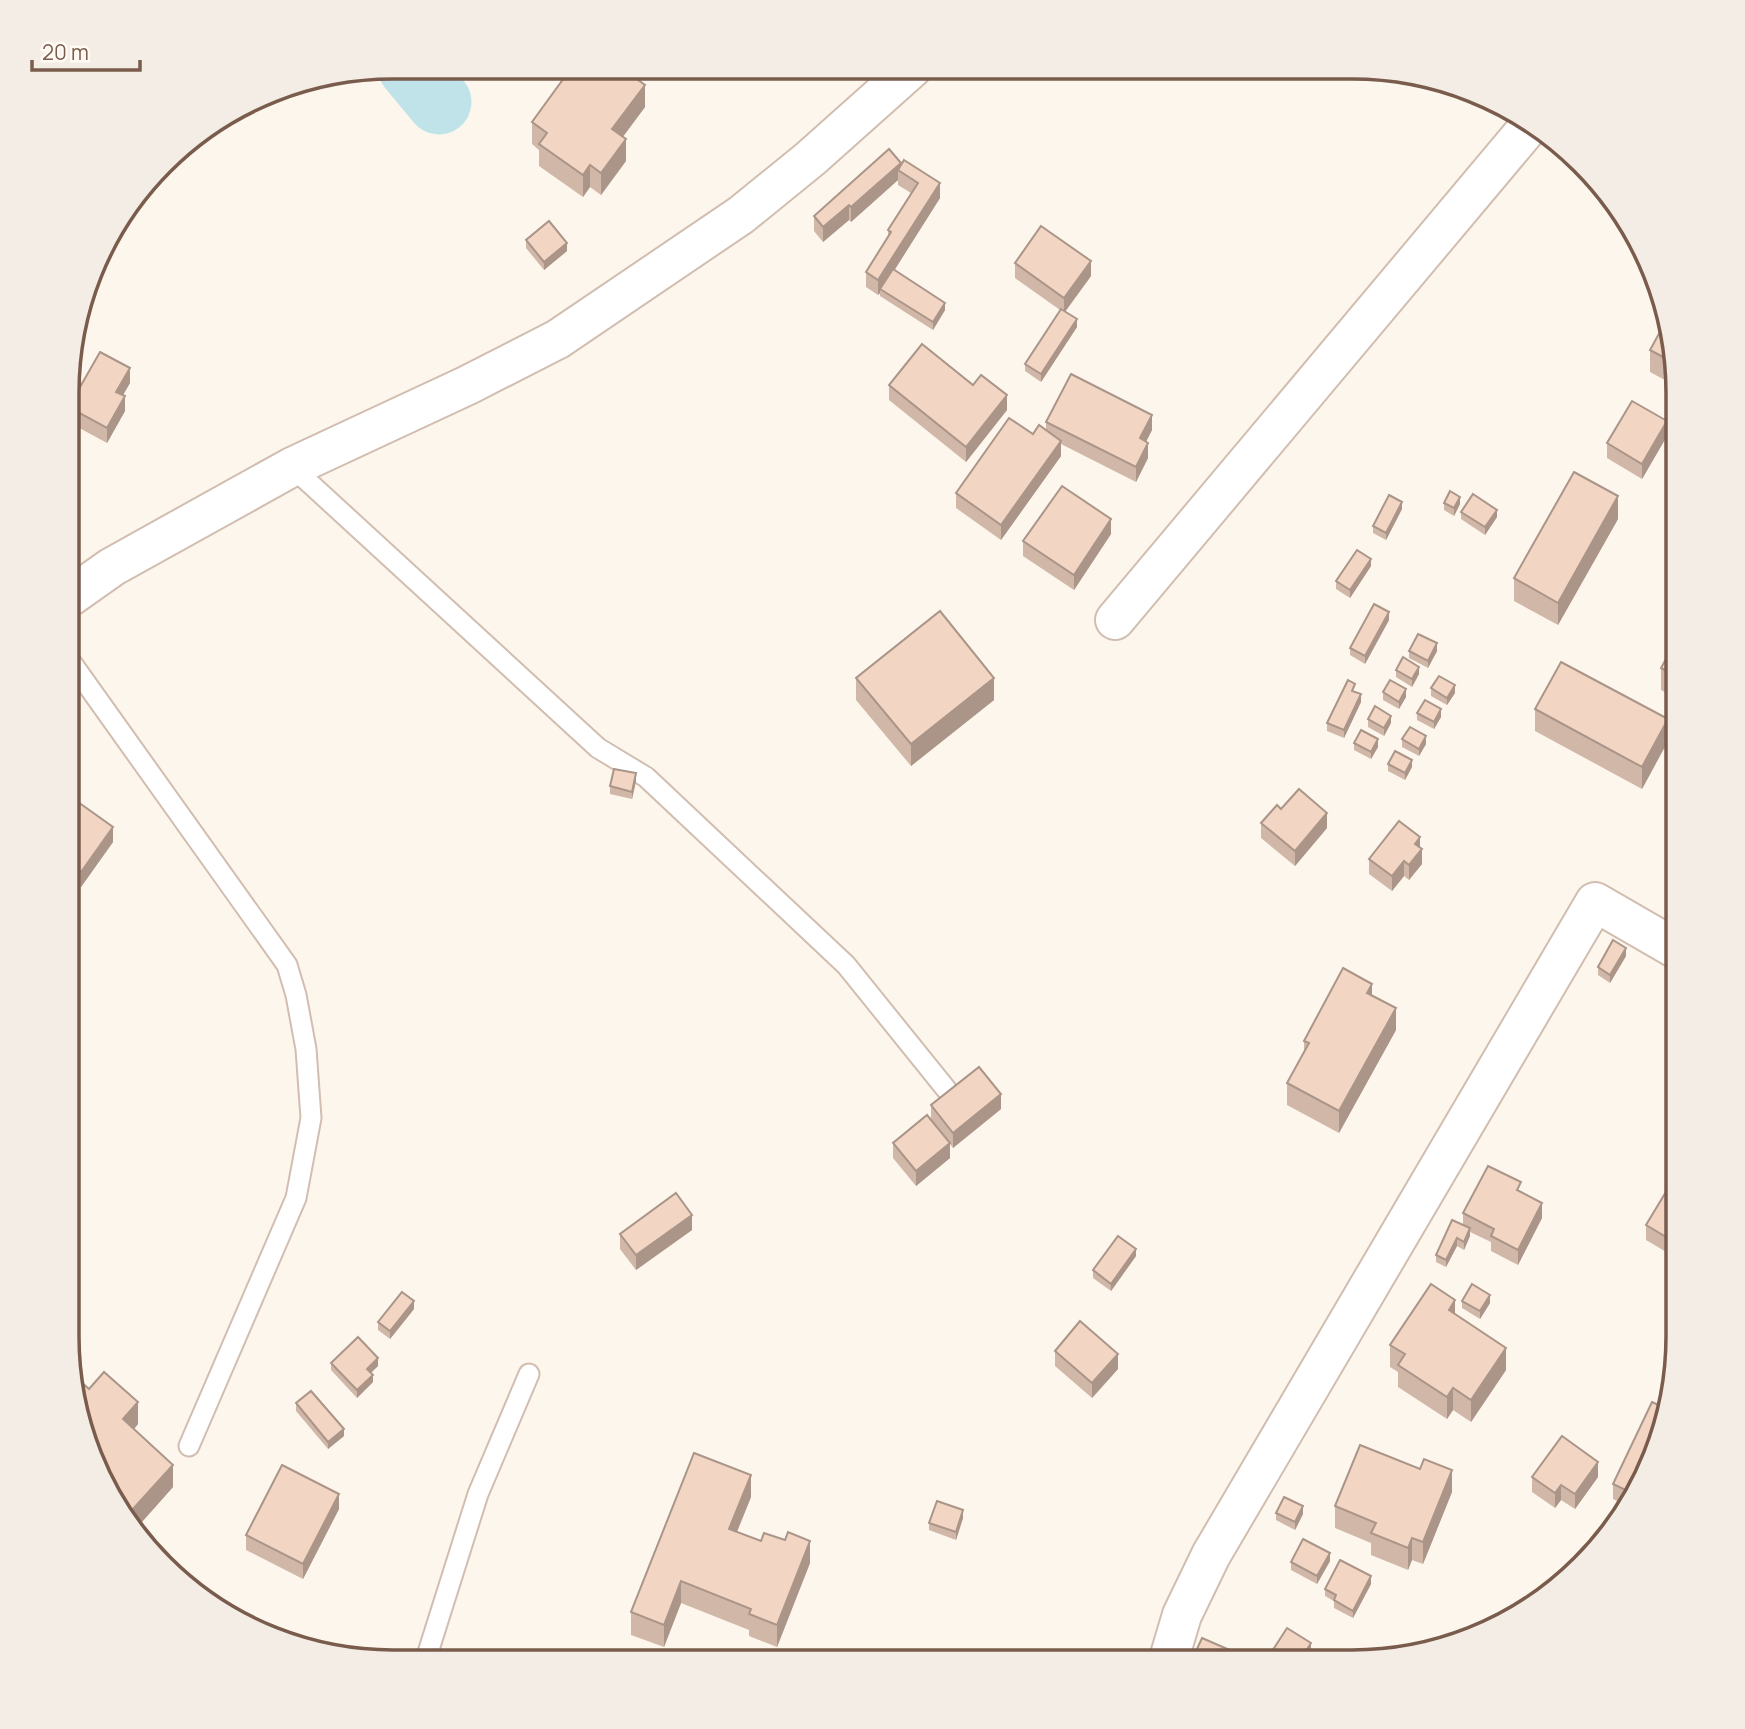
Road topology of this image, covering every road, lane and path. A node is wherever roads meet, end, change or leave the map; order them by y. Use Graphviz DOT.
graph roads {
  1 [pos="900,79"];
  2 [pos="1525,131"];
  3 [pos="292,467"];
  4 [pos="79,590"];
  5 [pos="1115,620"];
  6 [pos="79,673"];
  7 [pos="1666,943"];
  8 [pos="946,1089"];
  9 [pos="529,1374"];
  10 [pos="189,1446"];
  11 [pos="429,1650"];
  12 [pos="1172,1650"];
  1 -- 3 [label="street"];
  2 -- 5 [label="street"];
  3 -- 4 [label="street"];
  3 -- 8 [label="lane"];
  6 -- 10 [label="lane"];
  7 -- 12 [label="street"];
  9 -- 11 [label="lane"];
}
